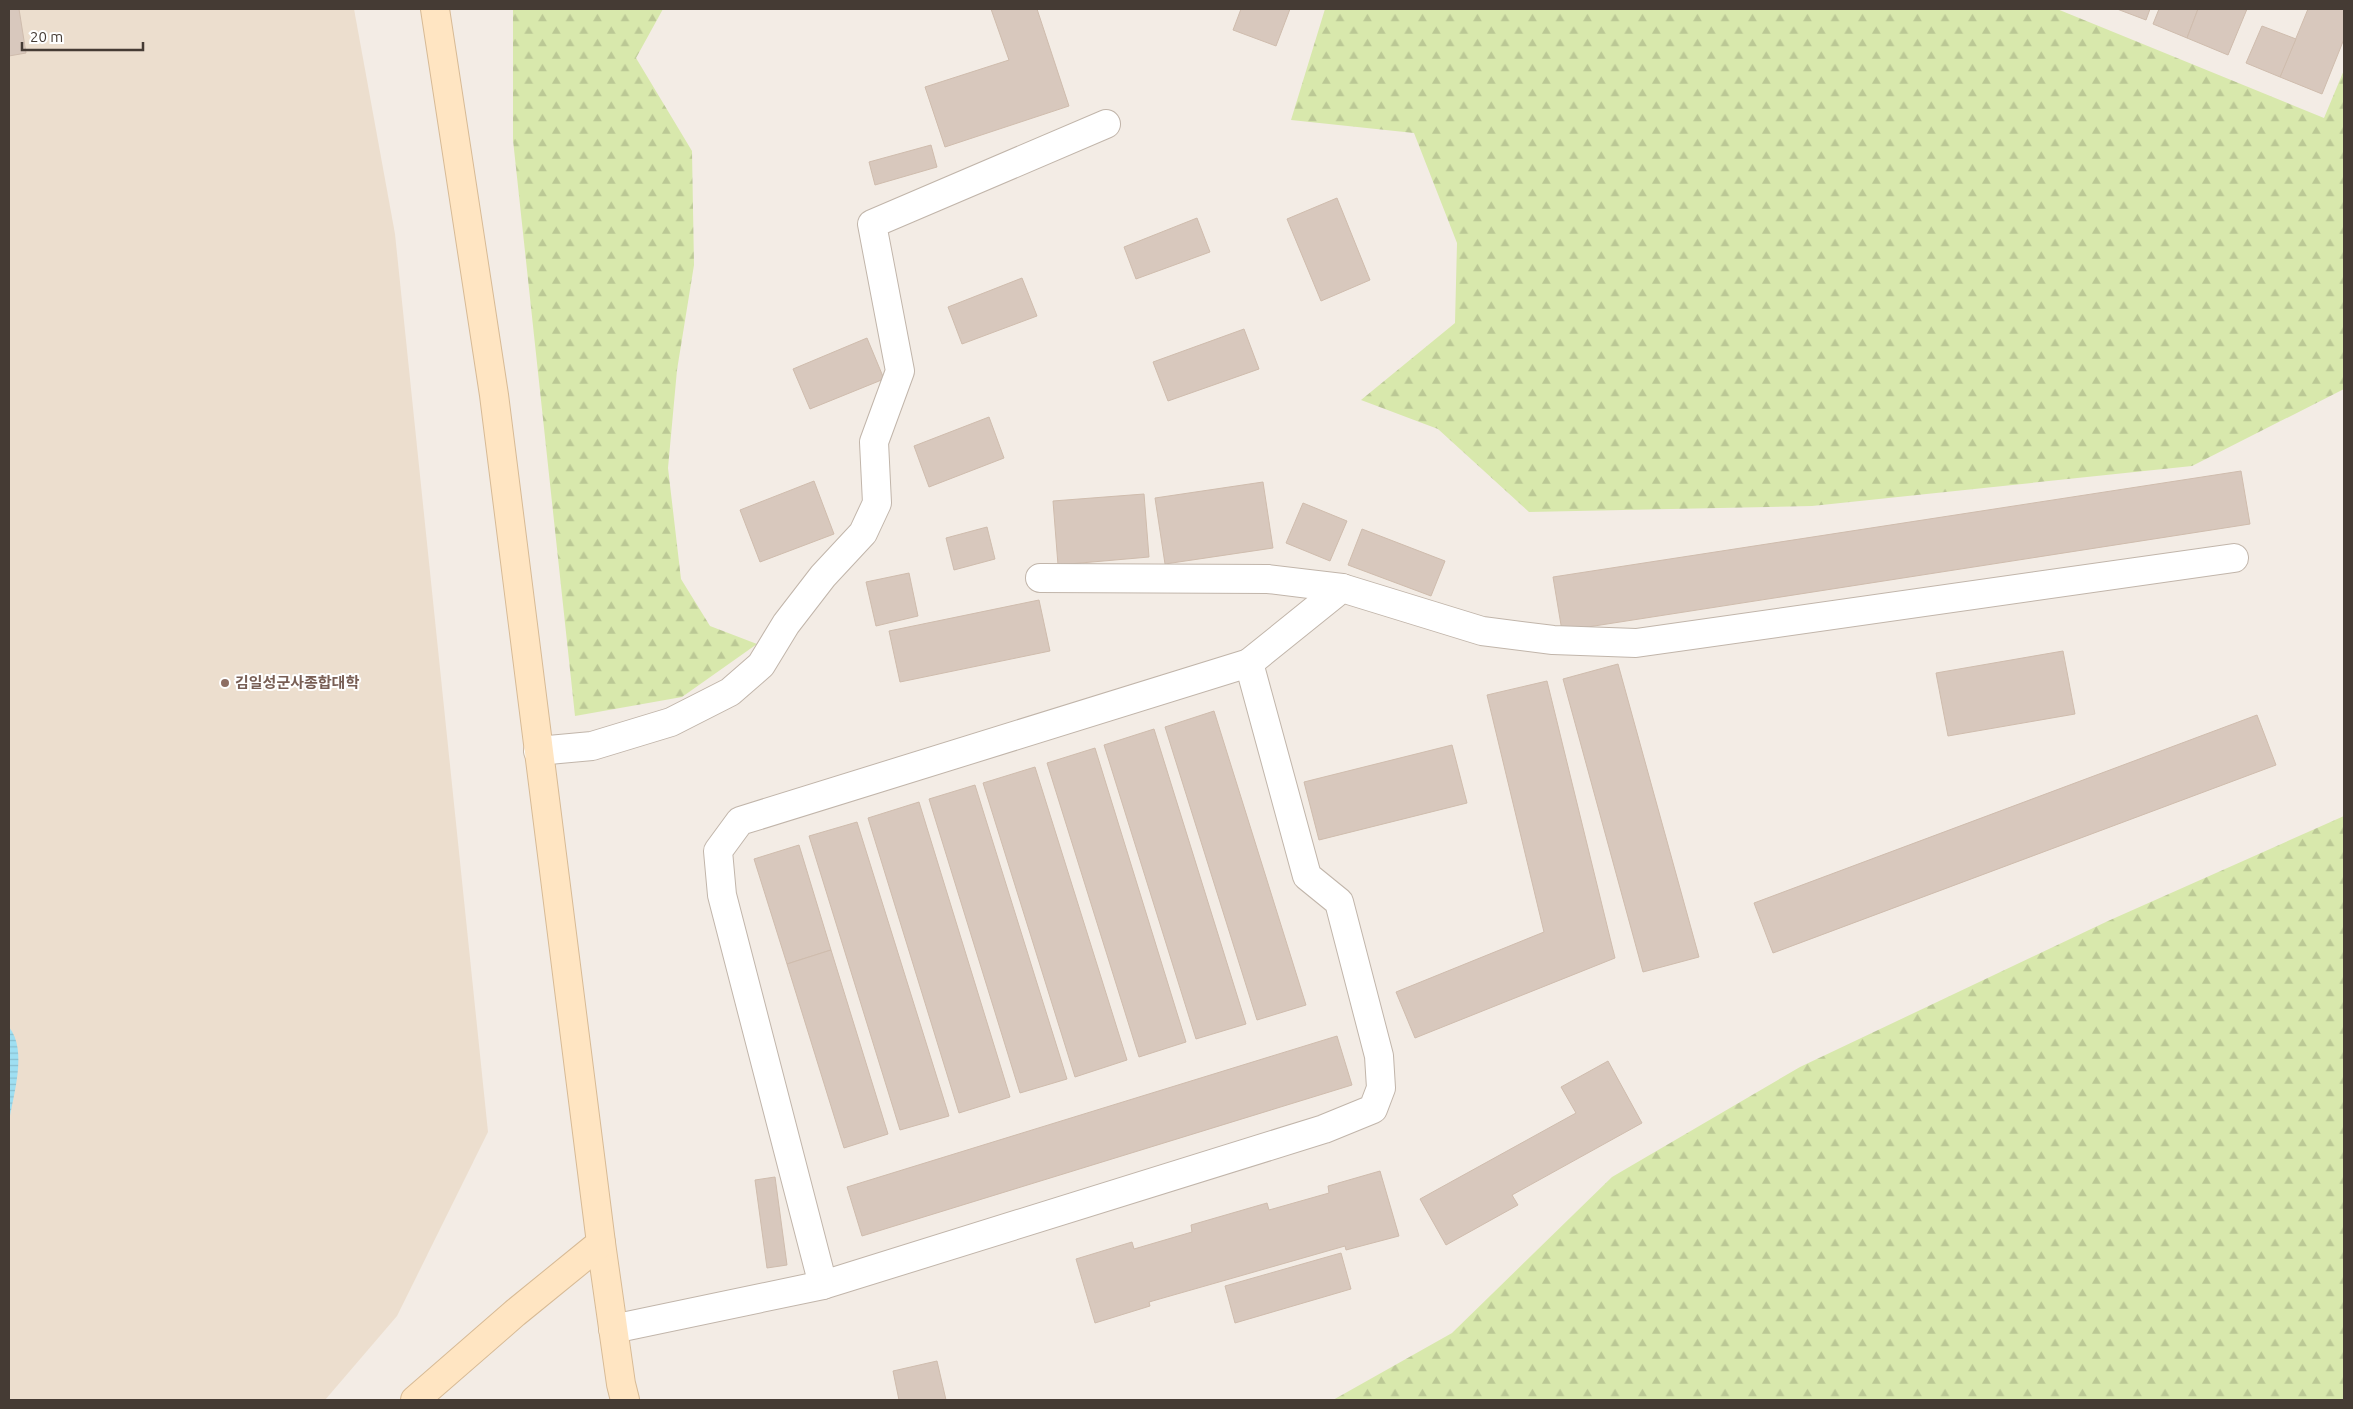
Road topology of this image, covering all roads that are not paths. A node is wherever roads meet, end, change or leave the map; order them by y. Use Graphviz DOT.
graph roads {
  1 [pos="435,9"];
  2 [pos="1106,124"];
  3 [pos="2234,558"];
  4 [pos="1040,578"];
  5 [pos="1342,588"];
  6 [pos="1249,663"];
  7 [pos="538,751"];
  8 [pos="601,1243"];
  9 [pos="823,1285"];
  10 [pos="613,1329"];
  11 [pos="415,1400"];
  12 [pos="625,1400"];
  1 -- 7 [label="main road"];
  2 -- 7 [label="street"];
  3 -- 5 [label="street"];
  4 -- 5 [label="street"];
  5 -- 6 [label="street"];
  6 -- 9 [label="street"];
  6 -- 9 [label="street"];
  7 -- 8 [label="main road"];
  8 -- 10 [label="main road"];
  8 -- 11 [label="main road"];
  9 -- 10 [label="street"];
  10 -- 12 [label="main road"];
}
